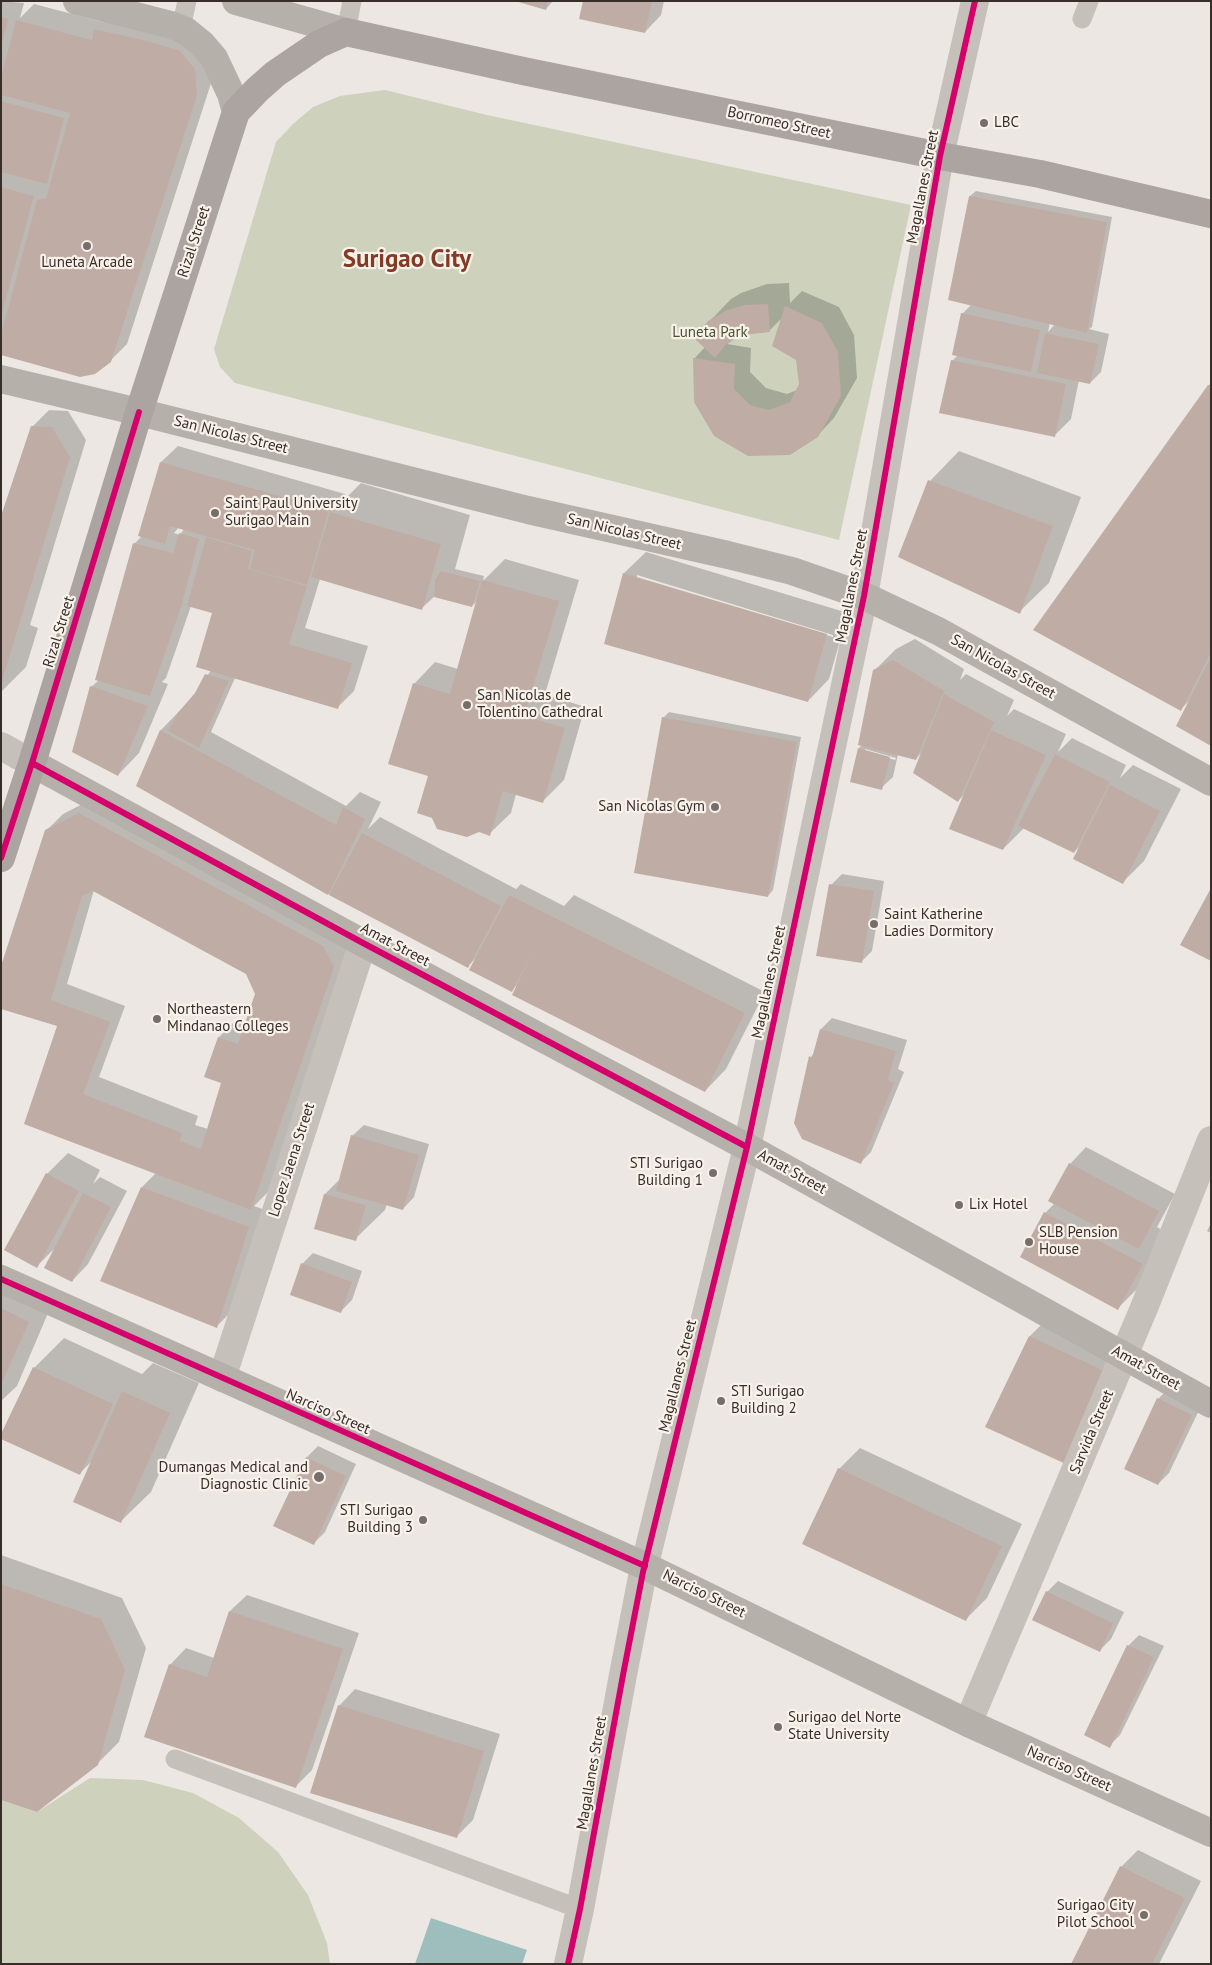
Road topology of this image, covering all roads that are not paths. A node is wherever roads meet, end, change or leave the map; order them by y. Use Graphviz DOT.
graph roads {
  1 [pos="77,1"];
  2 [pos="187,1"];
  3 [pos="236,1"];
  4 [pos="352,1"];
  5 [pos="975,1"];
  6 [pos="1089,1"];
  7 [pos="1082,19"];
  8 [pos="180,28"];
  9 [pos="346,32"];
  10 [pos="236,112"];
  11 [pos="940,156"];
  12 [pos="1211,214"];
  13 [pos="1,379"];
  14 [pos="140,412"];
  15 [pos="864,596"];
  16 [pos="1,746"];
  17 [pos="32,763"];
  18 [pos="1211,782"];
  19 [pos="1,858"];
  20 [pos="363,943"];
  21 [pos="1211,1140"];
  22 [pos="747,1147"];
  23 [pos="1,1279"];
  24 [pos="1124,1356"];
  25 [pos="222,1378"];
  26 [pos="1211,1404"];
  27 [pos="645,1566"];
  28 [pos="968,1723"];
  29 [pos="175,1759"];
  30 [pos="1211,1833"];
  31 [pos="580,1909"];
  32 [pos="568,1964"];
  1 -- 8 [label="street"];
  2 -- 8 [label="lane"];
  3 -- 9 [label="street, Borromeo Street"];
  4 -- 9 [label="lane"];
  5 -- 11 [label="street, Magallanes Street"];
  6 -- 7 [label="lane"];
  8 -- 10 [label="street"];
  9 -- 10 [label="main road"];
  9 -- 11 [label="main road, Borromeo Street"];
  10 -- 14 [label="main road, Rizal Street"];
  11 -- 12 [label="main road, Borromeo Street"];
  11 -- 15 [label="street, Magallanes Street"];
  13 -- 14 [label="street, San Nicolas Street"];
  14 -- 15 [label="street, San Nicolas Street"];
  14 -- 17 [label="main road, Rizal Street"];
  15 -- 18 [label="street, San Nicolas Street"];
  15 -- 22 [label="street, Magallanes Street"];
  16 -- 17 [label="street, Amat Street"];
  17 -- 19 [label="main road, Rizal Street"];
  17 -- 20 [label="street, Amat Street"];
  20 -- 22 [label="street, Amat Street"];
  20 -- 25 [label="street, Lopez Jaena Street"];
  21 -- 24 [label="street, Sarvida Street"];
  22 -- 24 [label="street, Amat Street"];
  22 -- 27 [label="street, Magallanes Street"];
  23 -- 25 [label="street, Narciso Street"];
  24 -- 26 [label="street, Amat Street"];
  24 -- 28 [label="street, Sarvida Street"];
  25 -- 27 [label="street, Narciso Street"];
  27 -- 28 [label="street, Narciso Street"];
  27 -- 31 [label="street, Magallanes Street"];
  28 -- 30 [label="street, Narciso Street"];
  29 -- 31 [label="lane"];
  31 -- 32 [label="street, Magallanes Street"];
}
